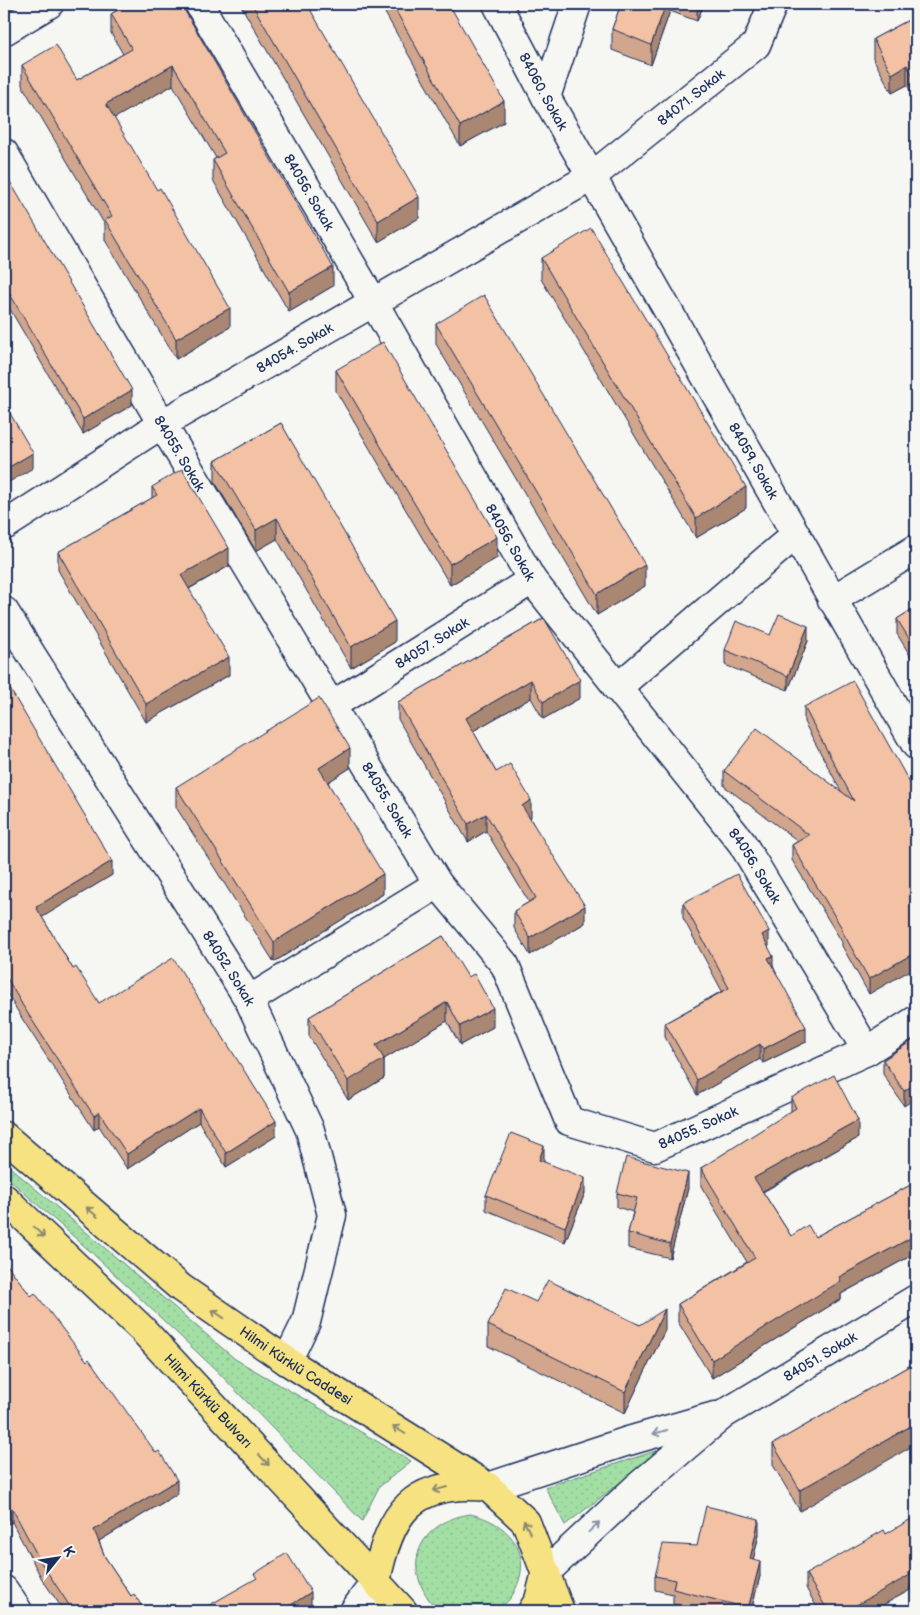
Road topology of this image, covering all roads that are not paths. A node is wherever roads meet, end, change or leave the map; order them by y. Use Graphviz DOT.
graph roads {
  1 [pos="48,4"];
  2 [pos="198,4"];
  3 [pos="497,4"];
  4 [pos="577,4"];
  5 [pos="773,4"];
  6 [pos="4,31"];
  7 [pos="546,96"];
  8 [pos="4,152"];
  9 [pos="591,177"];
  10 [pos="374,303"];
  11 [pos="162,424"];
  12 [pos="4,526"];
  13 [pos="795,535"];
  14 [pos="916,549"];
  15 [pos="532,580"];
  16 [pos="832,600"];
  17 [pos="4,611"];
  18 [pos="618,688"];
  19 [pos="331,706"];
  20 [pos="916,745"];
  21 [pos="438,884"];
  22 [pos="248,1000"];
  23 [pos="916,1020"];
  24 [pos="868,1051"];
  25 [pos="4,1136"];
  26 [pos="4,1198"];
  27 [pos="916,1299"];
  28 [pos="287,1361"];
  29 [pos="724,1414"];
  30 [pos="488,1487"];
  31 [pos="546,1572"];
  32 [pos="376,1581"];
  33 [pos="4,1590"];
  34 [pos="18,1611"];
  35 [pos="354,1611"];
  36 [pos="403,1611"];
  37 [pos="532,1611"];
  38 [pos="560,1611"];
  1 -- 6 [label="street"];
  2 -- 10 [label="street, 84056. Sokak"];
  3 -- 7 [label="street, 84060. Sokak"];
  4 -- 7 [label="street"];
  5 -- 9 [label="street, 84071. Sokak"];
  7 -- 9 [label="street, 84060. Sokak"];
  8 -- 11 [label="street, 84055. Sokak"];
  9 -- 10 [label="street, 84054. Sokak"];
  9 -- 13 [label="street, 84059. Sokak"];
  10 -- 11 [label="street, 84054. Sokak"];
  10 -- 15 [label="street, 84056. Sokak"];
  11 -- 12 [label="street, 84054. Sokak"];
  11 -- 19 [label="street, 84055. Sokak"];
  13 -- 16 [label="street, 84059. Sokak"];
  13 -- 18 [label="street"];
  14 -- 16 [label="street"];
  15 -- 18 [label="street, 84056. Sokak"];
  15 -- 19 [label="street, 84057. Sokak"];
  16 -- 20 [label="street, 84059. Sokak"];
  17 -- 22 [label="street, 84052. Sokak"];
  18 -- 24 [label="street, 84056. Sokak"];
  19 -- 21 [label="street, 84055. Sokak"];
  21 -- 22 [label="street"];
  21 -- 24 [label="street, 84055. Sokak"];
  22 -- 28 [label="street, 84052. Sokak"];
  23 -- 24 [label="street, 84055. Sokak"];
  28 -- 25 [label="main road, Hilmi Kürklü Caddesi, one-way"];
  26 -- 32 [label="main road, Hilmi Kürklü Bulvarı, one-way"];
  27 -- 29 [label="street, 84051. Sokak"];
  30 -- 28 [label="main road, Hilmi Kürklü Caddesi, one-way"];
  29 -- 30 [label="street, one-way"];
  31 -- 29 [label="street, one-way"];
  31 -- 30 [label="main road, Hilmi Kürklü Caddesi, one-way"];
  30 -- 32 [label="main road, one-way"];
  31 -- 37 [label="main road"];
  31 -- 38 [label="main road, Hilmi Kürklü Caddesi"];
  32 -- 35 [label="street"];
  32 -- 36 [label="main road, Hilmi Kürklü Bulvarı"];
  33 -- 34 [label="street"];
}
